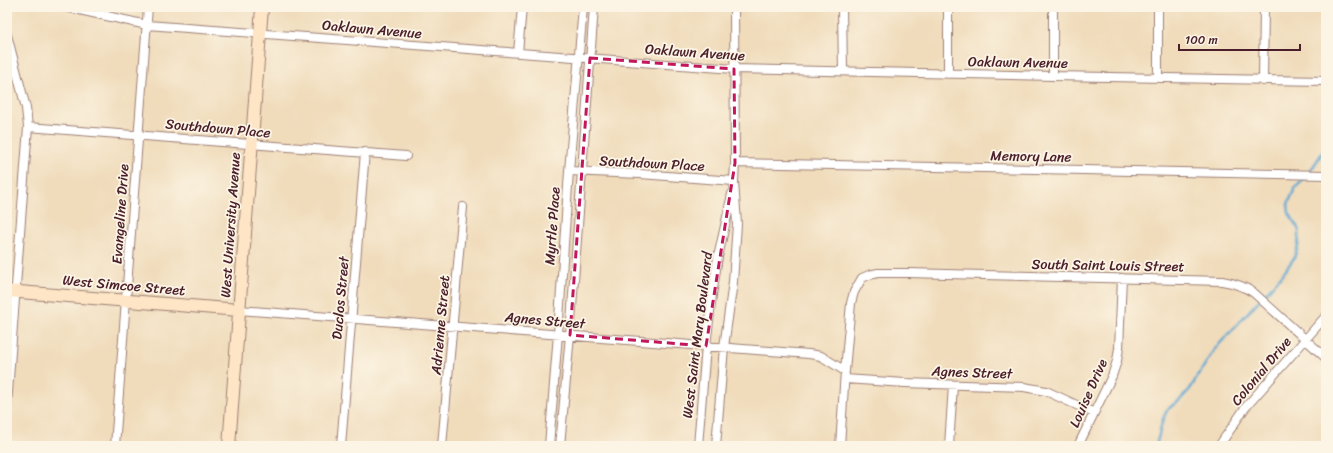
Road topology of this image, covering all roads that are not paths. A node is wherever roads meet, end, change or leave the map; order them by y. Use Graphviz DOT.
graph roads {
  1 [pos="66,7"];
  2 [pos="148,7"];
  3 [pos="262,7"];
  4 [pos="522,7"];
  5 [pos="583,7"];
  6 [pos="594,7"];
  7 [pos="734,7"];
  8 [pos="842,7"];
  9 [pos="948,7"];
  10 [pos="1053,7"];
  11 [pos="1158,7"];
  12 [pos="1264,7"];
  13 [pos="147,25"];
  14 [pos="260,33"];
  15 [pos="7,35"];
  16 [pos="518,53"];
  17 [pos="579,57"];
  18 [pos="590,58"];
  19 [pos="734,69"];
  20 [pos="843,72"];
  21 [pos="948,74"];
  22 [pos="1053,76"];
  23 [pos="1158,78"];
  24 [pos="1263,81"];
  25 [pos="1326,81"];
  26 [pos="28,127"];
  27 [pos="139,135"];
  28 [pos="251,144"];
  29 [pos="365,152"];
  30 [pos="406,156"];
  31 [pos="735,163"];
  32 [pos="569,171"];
  33 [pos="581,172"];
  34 [pos="1326,175"];
  35 [pos="734,181"];
  36 [pos="463,207"];
  37 [pos="1122,278"];
  38 [pos="11,291"];
  39 [pos="126,301"];
  40 [pos="239,310"];
  41 [pos="1326,316"];
  42 [pos="351,318"];
  43 [pos="453,326"];
  44 [pos="558,334"];
  45 [pos="570,335"];
  46 [pos="1304,339"];
  47 [pos="706,346"];
  48 [pos="724,347"];
  49 [pos="1326,358"];
  50 [pos="845,375"];
  51 [pos="953,385"];
  52 [pos="7,405"];
  53 [pos="1094,413"];
  54 [pos="116,446"];
  55 [pos="229,446"];
  56 [pos="342,446"];
  57 [pos="442,446"];
  58 [pos="549,446"];
  59 [pos="560,446"];
  60 [pos="698,446"];
  61 [pos="716,446"];
  62 [pos="840,446"];
  63 [pos="949,446"];
  64 [pos="1078,446"];
  65 [pos="1219,446"];
  1 -- 13 [label="street, Oaklawn Avenue"];
  2 -- 13 [label="street, Evangeline Drive"];
  3 -- 14 [label="main road, West University Avenue"];
  4 -- 16 [label="street"];
  5 -- 17 [label="street, Myrtle Place"];
  6 -- 18 [label="street, Myrtle Place"];
  7 -- 19 [label="street, West Saint Mary Boulevard"];
  8 -- 20 [label="street"];
  9 -- 21 [label="street"];
  10 -- 22 [label="street"];
  11 -- 23 [label="street"];
  12 -- 24 [label="street"];
  13 -- 14 [label="street, Oaklawn Avenue"];
  13 -- 27 [label="street, Evangeline Drive"];
  14 -- 16 [label="street, Oaklawn Avenue"];
  14 -- 28 [label="main road, West University Avenue"];
  15 -- 26 [label="street"];
  16 -- 17 [label="street, Oaklawn Avenue"];
  17 -- 18 [label="street, Oaklawn Avenue"];
  17 -- 32 [label="street, Myrtle Place"];
  18 -- 19 [label="street, Oaklawn Avenue"];
  18 -- 33 [label="street, Myrtle Place"];
  19 -- 20 [label="street, Oaklawn Avenue"];
  19 -- 31 [label="street, West Saint Mary Boulevard"];
  20 -- 21 [label="street, Oaklawn Avenue"];
  21 -- 22 [label="street, Oaklawn Avenue"];
  22 -- 23 [label="street, Oaklawn Avenue"];
  23 -- 24 [label="street, Oaklawn Avenue"];
  24 -- 25 [label="street, Oaklawn Avenue"];
  26 -- 27 [label="street, Southdown Place"];
  26 -- 38 [label="street"];
  27 -- 28 [label="street, Southdown Place"];
  27 -- 39 [label="street, Evangeline Drive"];
  28 -- 29 [label="street, Southdown Place"];
  28 -- 40 [label="main road, West University Avenue"];
  29 -- 30 [label="street, Southdown Place"];
  29 -- 42 [label="street, Duclos Street"];
  31 -- 34 [label="street, Memory Lane"];
  31 -- 35 [label="street, West Saint Mary Boulevard"];
  32 -- 33 [label="street, Southdown Place"];
  32 -- 44 [label="street, Myrtle Place"];
  33 -- 35 [label="street, Southdown Place"];
  33 -- 45 [label="street, Myrtle Place"];
  35 -- 47 [label="street, West Saint Mary Boulevard"];
  35 -- 48 [label="street, West Saint Mary Boulevard"];
  36 -- 43 [label="street, Adrienne Street"];
  37 -- 46 [label="street, South Saint Louis Street"];
  37 -- 50 [label="street, South Saint Louis Street"];
  37 -- 53 [label="street, Louise Drive"];
  38 -- 39 [label="main road, West Simcoe Street"];
  38 -- 52 [label="street"];
  39 -- 40 [label="main road, West Simcoe Street"];
  39 -- 54 [label="street, Evangeline Drive"];
  40 -- 42 [label="street, Agnes Street"];
  40 -- 55 [label="main road, West University Avenue"];
  41 -- 46 [label="street, Colonial Drive"];
  42 -- 43 [label="street, Agnes Street"];
  42 -- 56 [label="street, Duclos Street"];
  43 -- 44 [label="street, Agnes Street"];
  43 -- 57 [label="street, Adrienne Street"];
  44 -- 45 [label="street, Agnes Street"];
  44 -- 58 [label="street, Myrtle Place"];
  45 -- 47 [label="street, Agnes Street"];
  45 -- 59 [label="street, Myrtle Place"];
  46 -- 49 [label="street, South Saint Louis Street"];
  46 -- 65 [label="street, Colonial Drive"];
  47 -- 48 [label="street, Agnes Street"];
  47 -- 60 [label="street, West Saint Mary Boulevard"];
  48 -- 50 [label="street, Agnes Street"];
  48 -- 61 [label="street, West Saint Mary Boulevard"];
  50 -- 51 [label="street, Agnes Street"];
  50 -- 62 [label="street"];
  51 -- 53 [label="street, Agnes Street"];
  51 -- 63 [label="street"];
  53 -- 64 [label="street, Louise Drive"];
}
